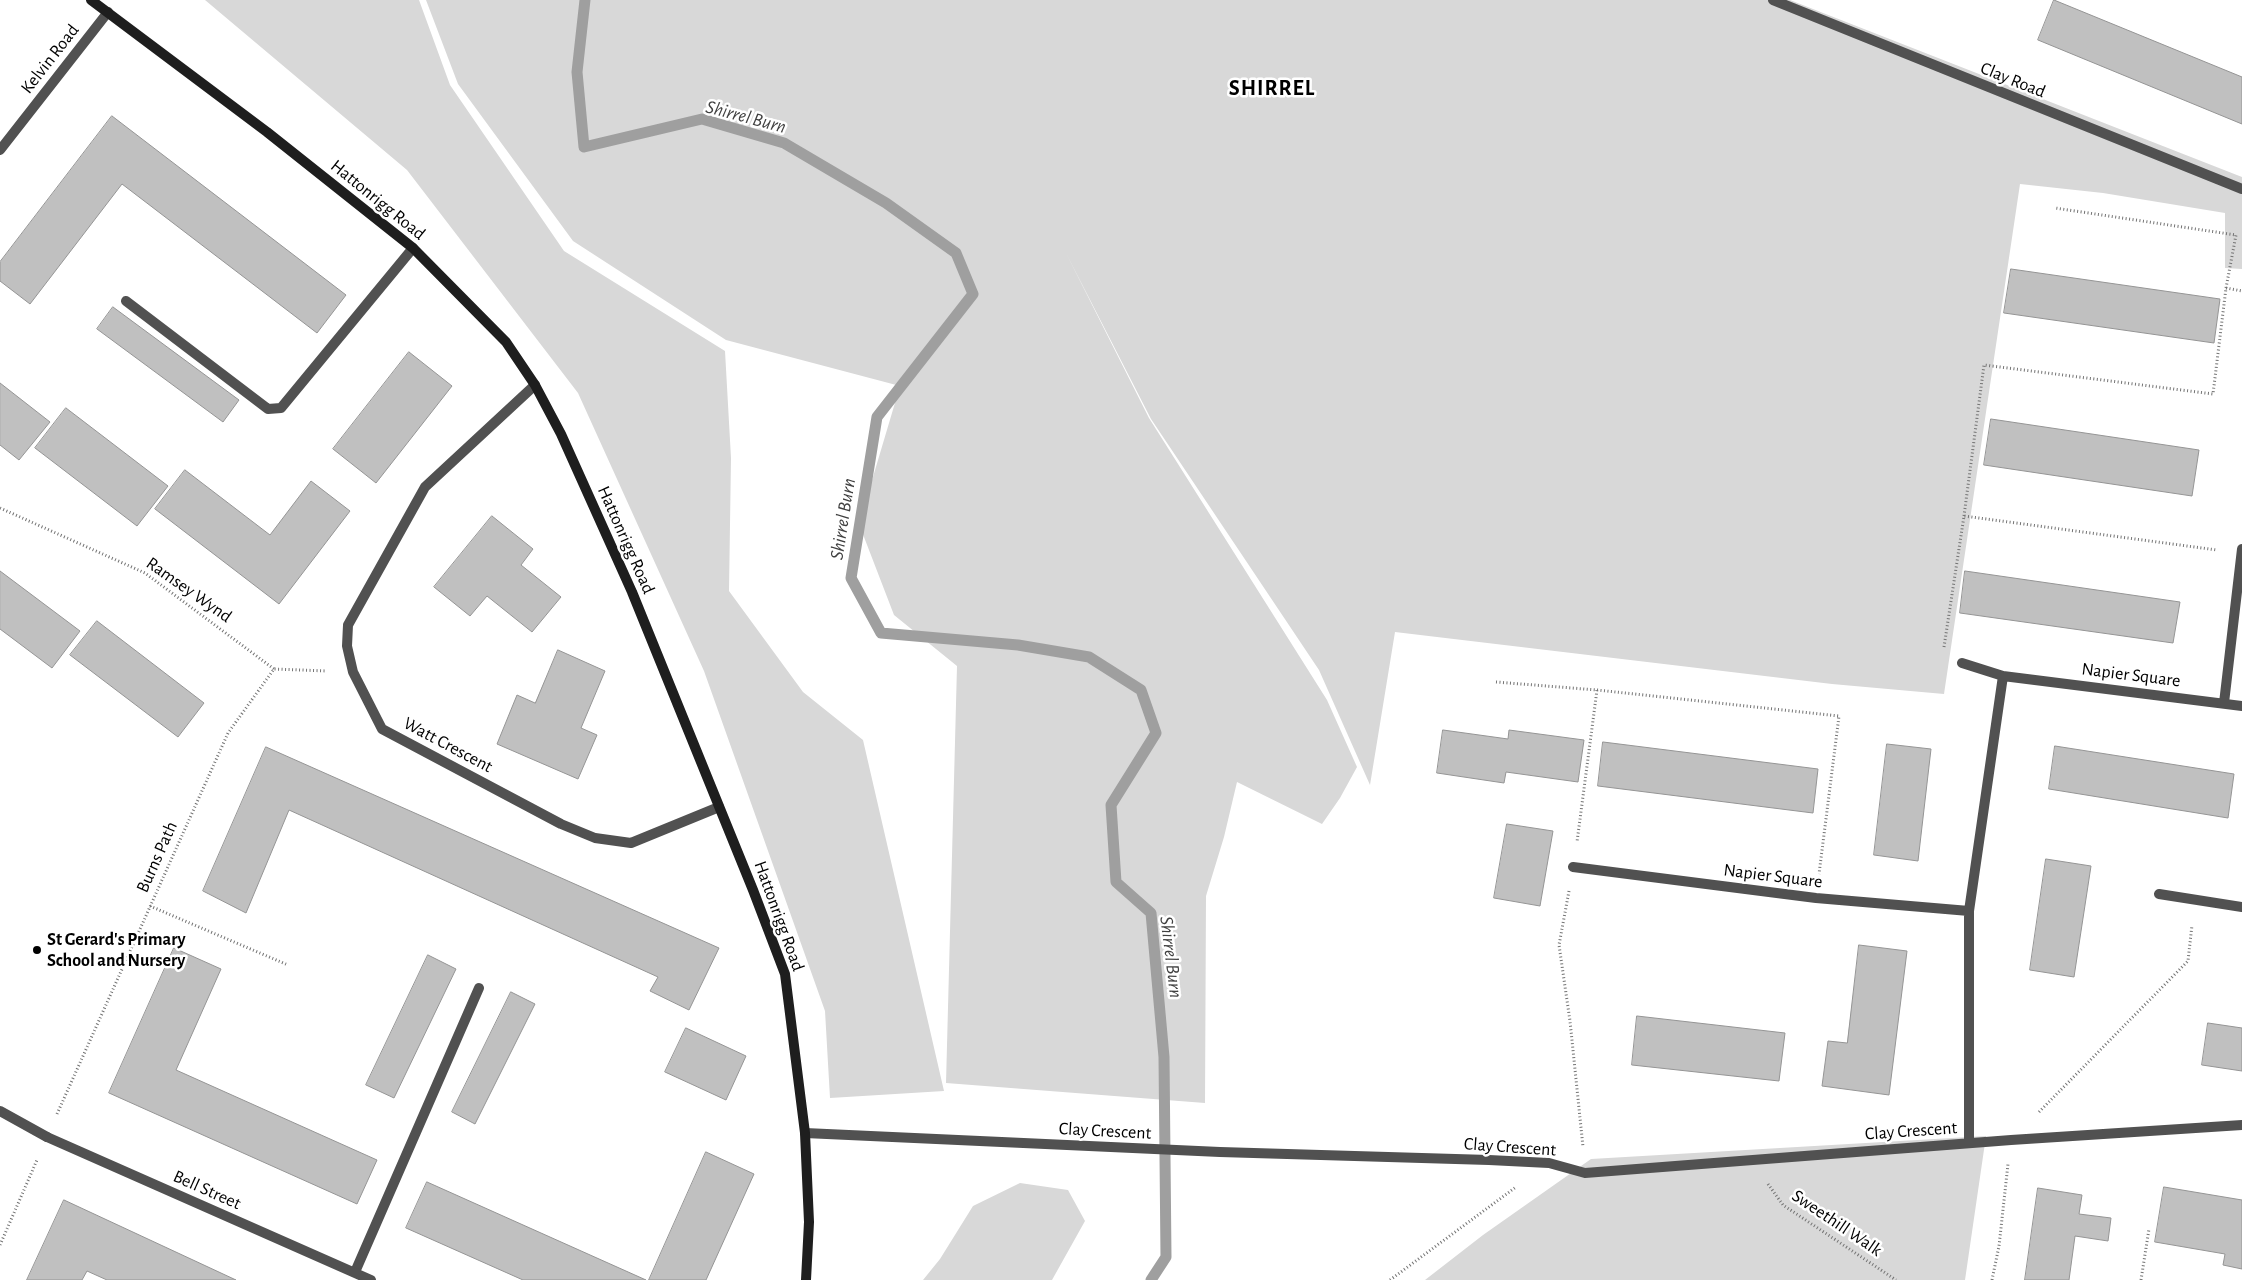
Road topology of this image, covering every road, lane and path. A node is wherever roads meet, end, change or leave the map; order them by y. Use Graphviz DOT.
graph roads {
  1 [pos="91,0"];
  2 [pos="1773,0"];
  3 [pos="108,12"];
  4 [pos="0,150"];
  5 [pos="2242,189"];
  6 [pos="2055,208"];
  7 [pos="414,248"];
  8 [pos="2226,288"];
  9 [pos="2242,291"];
  10 [pos="126,301"];
  11 [pos="535,385"];
  12 [pos="0,508"];
  13 [pos="1964,516"];
  14 [pos="2242,550"];
  15 [pos="2241,553"];
  16 [pos="1962,663"];
  17 [pos="274,669"];
  18 [pos="354,672"];
  19 [pos="2003,676"];
  20 [pos="1597,690"];
  21 [pos="2224,703"];
  22 [pos="2242,706"];
  23 [pos="719,807"];
  24 [pos="1573,867"];
  25 [pos="2159,894"];
  26 [pos="1816,898"];
  27 [pos="2195,900"];
  28 [pos="150,906"];
  29 [pos="2242,908"];
  30 [pos="1969,911"];
  31 [pos="288,964"];
  32 [pos="479,988"];
  33 [pos="0,1111"];
  34 [pos="2242,1126"];
  35 [pos="804,1133"];
  36 [pos="47,1137"];
  37 [pos="2011,1140"];
  38 [pos="1969,1144"];
  39 [pos="1751,1159"];
  40 [pos="1549,1163"];
  41 [pos="2149,1229"];
  42 [pos="0,1245"];
  43 [pos="355,1272"];
  44 [pos="371,1280"];
  45 [pos="806,1280"];
  46 [pos="1390,1280"];
  47 [pos="1896,1280"];
  48 [pos="1992,1280"];
  49 [pos="2141,1280"];
  1 -- 3 [label="street, Hattonrigg Road"];
  2 -- 5 [label="street, Clay Road"];
  3 -- 4 [label="street, Kelvin Road"];
  3 -- 7 [label="street, Hattonrigg Road"];
  6 -- 8 [label="path"];
  7 -- 10 [label="street"];
  7 -- 11 [label="street, Hattonrigg Road"];
  8 -- 9 [label="path"];
  8 -- 13 [label="path"];
  11 -- 18 [label="street, Watt Crescent"];
  11 -- 23 [label="street, Hattonrigg Road"];
  12 -- 17 [label="path, Ramsey Wynd"];
  13 -- 15 [label="path"];
  13 -- 16 [label="path"];
  14 -- 15 [label="street"];
  15 -- 21 [label="street"];
  16 -- 19 [label="street, Napier Square"];
  17 -- 18 [label="path"];
  17 -- 28 [label="path, Burns Path"];
  18 -- 23 [label="street, Watt Crescent"];
  19 -- 21 [label="street, Napier Square"];
  19 -- 30 [label="street"];
  20 -- 26 [label="path"];
  21 -- 22 [label="street, Napier Square"];
  23 -- 35 [label="street, Hattonrigg Road"];
  24 -- 26 [label="street, Napier Square"];
  25 -- 27 [label="street"];
  26 -- 30 [label="street, Napier Square"];
  27 -- 29 [label="street"];
  27 -- 37 [label="path"];
  28 -- 31 [label="path"];
  28 -- 36 [label="path, Burns Path"];
  30 -- 38 [label="street"];
  32 -- 43 [label="street"];
  33 -- 36 [label="street, Bell Street"];
  34 -- 37 [label="street, Clay Crescent"];
  35 -- 40 [label="street, Clay Crescent"];
  35 -- 45 [label="street, Hattonrigg Road"];
  36 -- 42 [label="path, Burns Path"];
  36 -- 43 [label="street, Bell Street"];
  37 -- 38 [label="street, Clay Crescent"];
  37 -- 48 [label="path"];
  38 -- 39 [label="street, Clay Crescent"];
  39 -- 40 [label="street, Clay Crescent"];
  39 -- 47 [label="path, Sweethill Walk"];
  40 -- 46 [label="path"];
  41 -- 49 [label="path"];
  43 -- 44 [label="street, Bell Street"];
}
